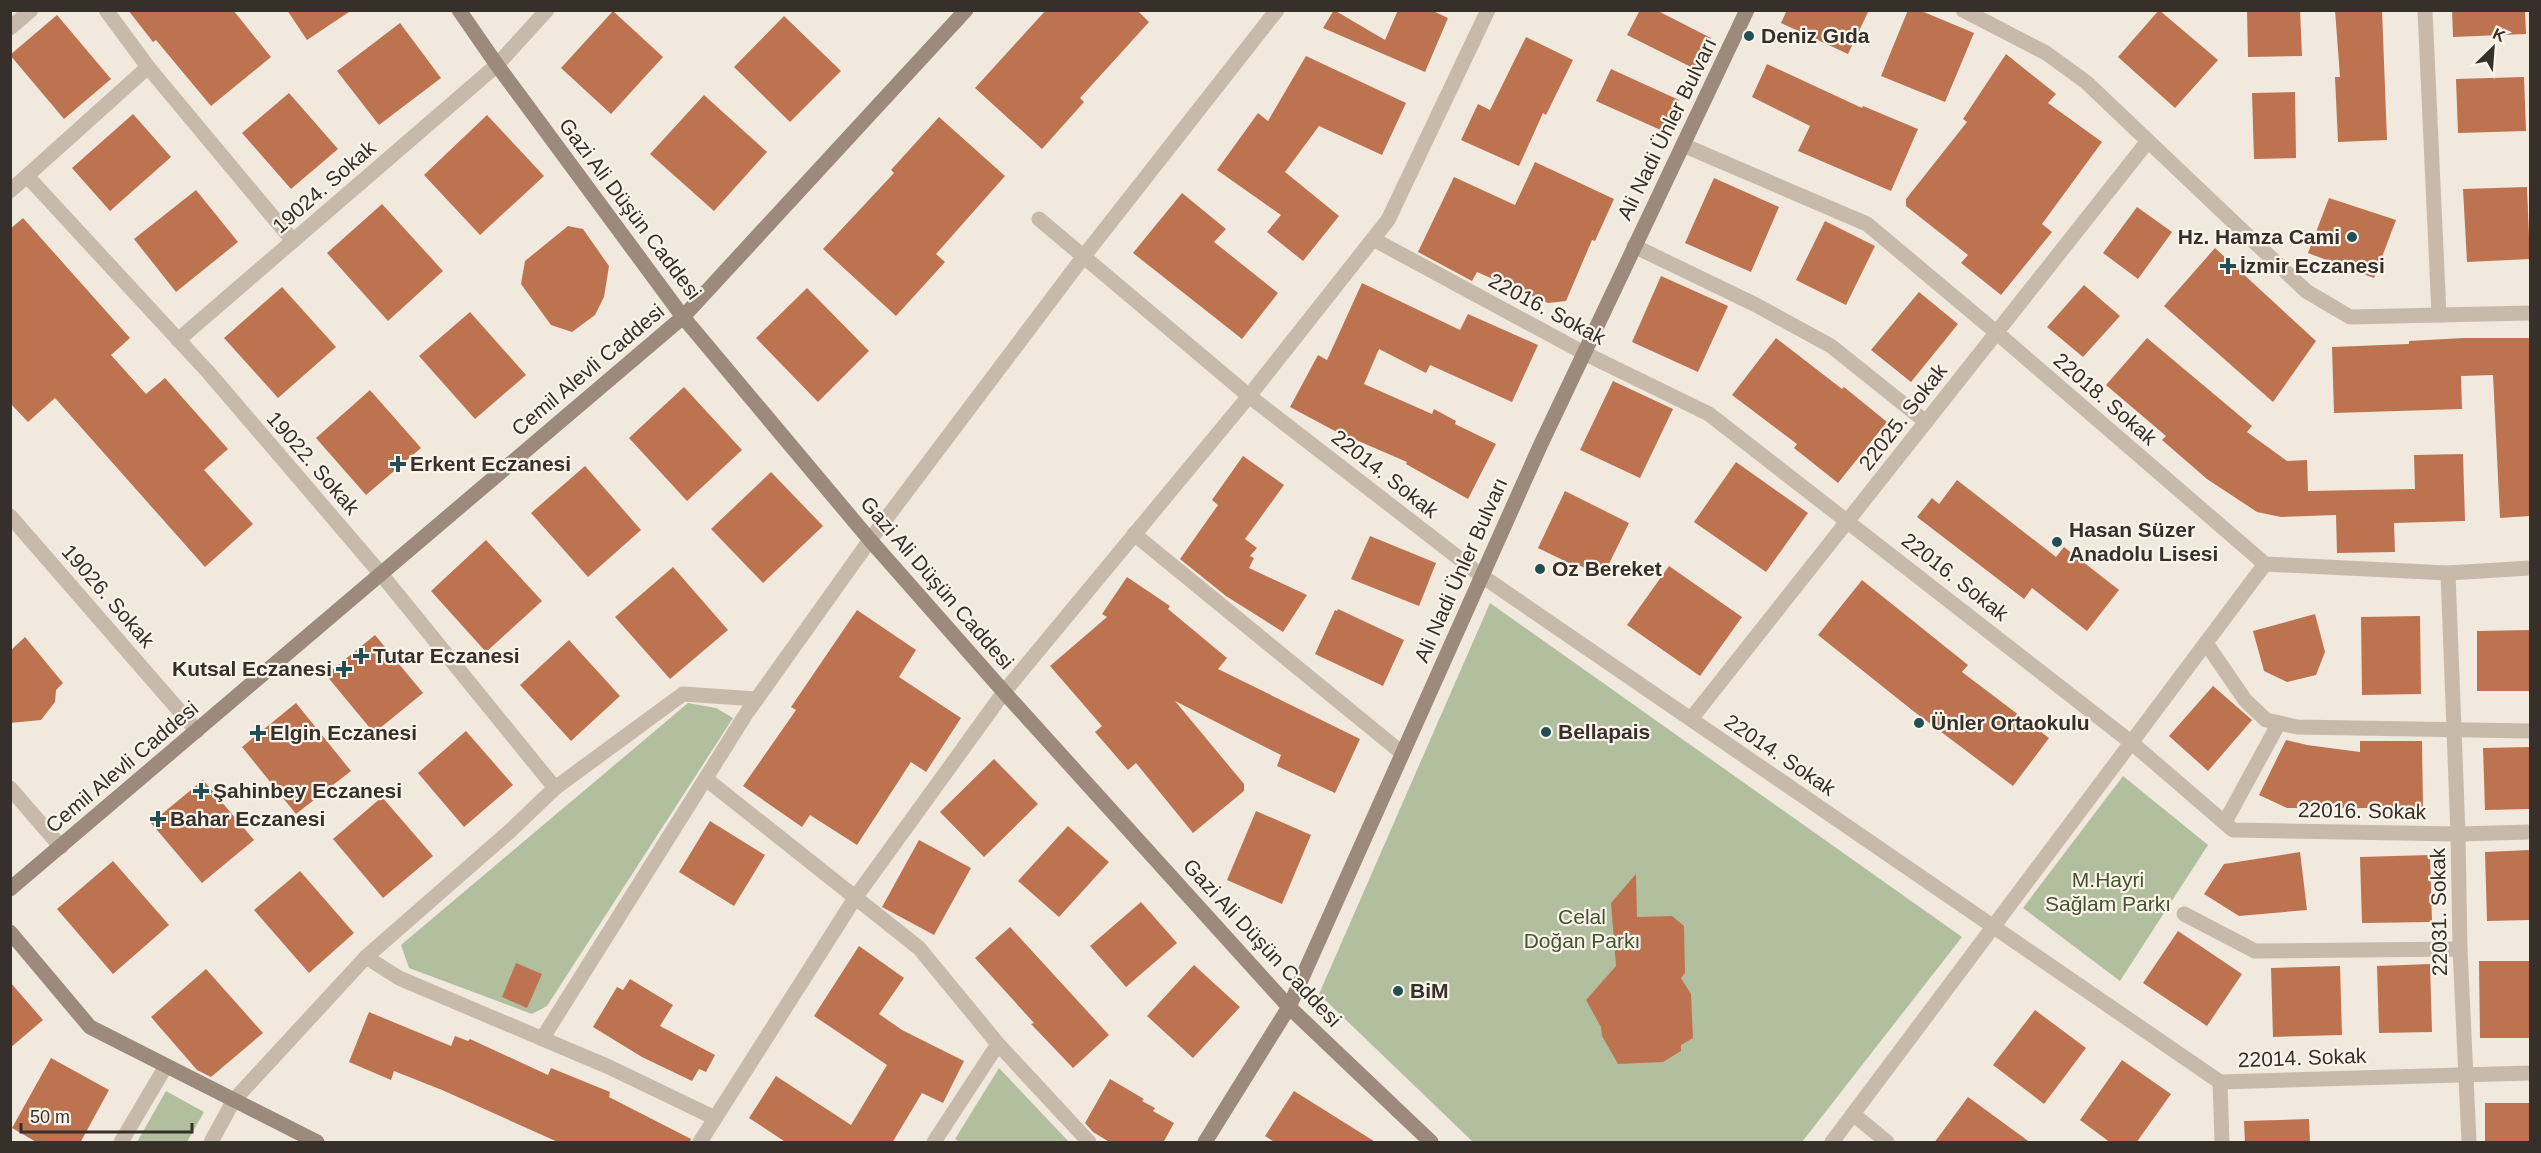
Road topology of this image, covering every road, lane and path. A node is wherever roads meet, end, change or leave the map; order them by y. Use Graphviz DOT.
graph roads {
  1 [pos="32,10"];
  2 [pos="106,10"];
  3 [pos="459,10"];
  4 [pos="547,10"];
  5 [pos="966,10"];
  6 [pos="1277,10"];
  7 [pos="1488,10"];
  8 [pos="1747,10"];
  9 [pos="1963,10"];
  10 [pos="2425,10"];
  11 [pos="10,28"];
  12 [pos="497,65"];
  13 [pos="148,67"];
  14 [pos="2148,141"];
  15 [pos="1683,145"];
  16 [pos="27,176"];
  17 [pos="10,191"];
  18 [pos="1039,219"];
  19 [pos="1373,239"];
  20 [pos="293,241"];
  21 [pos="1634,246"];
  22 [pos="1083,256"];
  23 [pos="2530,313"];
  24 [pos="2439,315"];
  25 [pos="684,317"];
  26 [pos="1997,333"];
  27 [pos="178,340"];
  28 [pos="1584,353"];
  29 [pos="1249,396"];
  30 [pos="1926,422"];
  31 [pos="10,516"];
  32 [pos="1849,520"];
  33 [pos="1134,534"];
  34 [pos="870,540"];
  35 [pos="2265,564"];
  36 [pos="2530,568"];
  37 [pos="2448,573"];
  38 [pos="381,574"];
  39 [pos="1482,576"];
  40 [pos="2206,643"];
  41 [pos="1004,692"];
  42 [pos="757,699"];
  43 [pos="1691,719"];
  44 [pos="2279,723"];
  45 [pos="197,731"];
  46 [pos="2454,732"];
  47 [pos="2530,732"];
  48 [pos="2132,743"];
  49 [pos="1402,753"];
  50 [pos="706,779"];
  51 [pos="10,788"];
  52 [pos="555,788"];
  53 [pos="2224,822"];
  54 [pos="2530,832"];
  55 [pos="2458,834"];
  56 [pos="61,847"];
  57 [pos="10,889"];
  58 [pos="855,898"];
  59 [pos="2184,914"];
  60 [pos="1995,928"];
  61 [pos="10,932"];
  62 [pos="2460,949"];
  63 [pos="366,957"];
  64 [pos="1289,1007"];
  65 [pos="542,1039"];
  66 [pos="998,1044"];
  67 [pos="166,1066"];
  68 [pos="2530,1073"];
  69 [pos="2467,1075"];
  70 [pos="2220,1082"];
  71 [pos="234,1100"];
  72 [pos="1853,1114"];
  73 [pos="715,1118"];
  74 [pos="121,1143"];
  75 [pos="211,1143"];
  76 [pos="317,1143"];
  77 [pos="700,1143"];
  78 [pos="933,1143"];
  79 [pos="1089,1143"];
  80 [pos="1205,1143"];
  81 [pos="1431,1143"];
  82 [pos="1832,1143"];
  83 [pos="1887,1143"];
  84 [pos="2222,1143"];
  85 [pos="2469,1143"];
  1 -- 11 [label="street"];
  2 -- 13 [label="street"];
  3 -- 12 [label="street, Gazi Ali Düşün Caddesi"];
  4 -- 12 [label="street, 19024. Sokak"];
  5 -- 25 [label="street, Cemil Alevli Caddesi"];
  6 -- 22 [label="street"];
  7 -- 19 [label="street"];
  8 -- 15 [label="street, Ali Nadi Ünler Bulvarı"];
  9 -- 14 [label="street"];
  10 -- 24 [label="street"];
  12 -- 20 [label="street, 19024. Sokak"];
  12 -- 25 [label="street, Gazi Ali Düşün Caddesi"];
  13 -- 16 [label="street"];
  13 -- 20 [label="street"];
  14 -- 24 [label="street"];
  14 -- 26 [label="street, 22025. Sokak"];
  15 -- 21 [label="street, Ali Nadi Ünler Bulvarı"];
  15 -- 26 [label="street, 22018. Sokak"];
  16 -- 17 [label="street"];
  16 -- 27 [label="street, 19022. Sokak"];
  18 -- 22 [label="street, 22014. Sokak"];
  19 -- 28 [label="street, 22016. Sokak"];
  19 -- 29 [label="street"];
  20 -- 27 [label="street, 19024. Sokak"];
  21 -- 28 [label="street, Ali Nadi Ünler Bulvarı"];
  21 -- 30 [label="street"];
  22 -- 29 [label="street, 22014. Sokak"];
  22 -- 34 [label="street"];
  23 -- 24 [label="street"];
  25 -- 34 [label="street, Gazi Ali Düşün Caddesi"];
  25 -- 38 [label="street, Cemil Alevli Caddesi"];
  26 -- 30 [label="street, 22025. Sokak"];
  26 -- 35 [label="street, 22018. Sokak"];
  27 -- 38 [label="street, 19022. Sokak"];
  28 -- 32 [label="street, 22016. Sokak"];
  28 -- 39 [label="street, Ali Nadi Ünler Bulvarı"];
  29 -- 33 [label="street"];
  29 -- 39 [label="street, 22014. Sokak"];
  30 -- 32 [label="street, 22025. Sokak"];
  31 -- 45 [label="street, 19026. Sokak"];
  32 -- 43 [label="street, 22025. Sokak"];
  32 -- 48 [label="street, 22016. Sokak"];
  33 -- 41 [label="street"];
  33 -- 49 [label="street"];
  34 -- 41 [label="street, Gazi Ali Düşün Caddesi"];
  34 -- 42 [label="street"];
  35 -- 37 [label="street"];
  35 -- 40 [label="street"];
  36 -- 37 [label="street"];
  37 -- 46 [label="street, 22031. Sokak"];
  38 -- 45 [label="street, Cemil Alevli Caddesi"];
  38 -- 52 [label="street, 19022. Sokak"];
  39 -- 43 [label="street, 22014. Sokak"];
  39 -- 49 [label="street, Ali Nadi Ünler Bulvarı"];
  40 -- 44 [label="street"];
  40 -- 48 [label="street"];
  41 -- 58 [label="street"];
  41 -- 64 [label="street, Gazi Ali Düşün Caddesi"];
  42 -- 50 [label="street"];
  42 -- 52 [label="street"];
  43 -- 60 [label="street, 22014. Sokak"];
  44 -- 46 [label="street"];
  44 -- 53 [label="street"];
  45 -- 56 [label="street, Cemil Alevli Caddesi"];
  46 -- 47 [label="street"];
  46 -- 55 [label="street, 22031. Sokak"];
  48 -- 53 [label="street, 22016. Sokak"];
  48 -- 60 [label="street"];
  49 -- 64 [label="street, Ali Nadi Ünler Bulvarı"];
  50 -- 58 [label="street"];
  50 -- 65 [label="street"];
  51 -- 56 [label="street"];
  52 -- 63 [label="street"];
  53 -- 55 [label="street, 22016. Sokak"];
  54 -- 55 [label="street, 22016. Sokak"];
  55 -- 62 [label="street, 22031. Sokak"];
  56 -- 57 [label="street, Cemil Alevli Caddesi"];
  58 -- 66 [label="street"];
  58 -- 73 [label="street"];
  59 -- 62 [label="street"];
  60 -- 70 [label="street, 22014. Sokak"];
  60 -- 72 [label="street"];
  61 -- 67 [label="street"];
  62 -- 69 [label="street, 22031. Sokak"];
  63 -- 65 [label="street"];
  63 -- 71 [label="street"];
  64 -- 80 [label="street, Ali Nadi Ünler Bulvarı"];
  64 -- 81 [label="street, Gazi Ali Düşün Caddesi"];
  65 -- 73 [label="street"];
  66 -- 78 [label="street"];
  66 -- 79 [label="street"];
  67 -- 71 [label="street"];
  67 -- 74 [label="street"];
  68 -- 69 [label="street, 22014. Sokak"];
  69 -- 70 [label="street, 22014. Sokak"];
  69 -- 85 [label="street, 22031. Sokak"];
  70 -- 84 [label="street"];
  71 -- 75 [label="street"];
  71 -- 76 [label="street"];
  72 -- 82 [label="street"];
  72 -- 83 [label="street"];
  73 -- 77 [label="street"];
}
